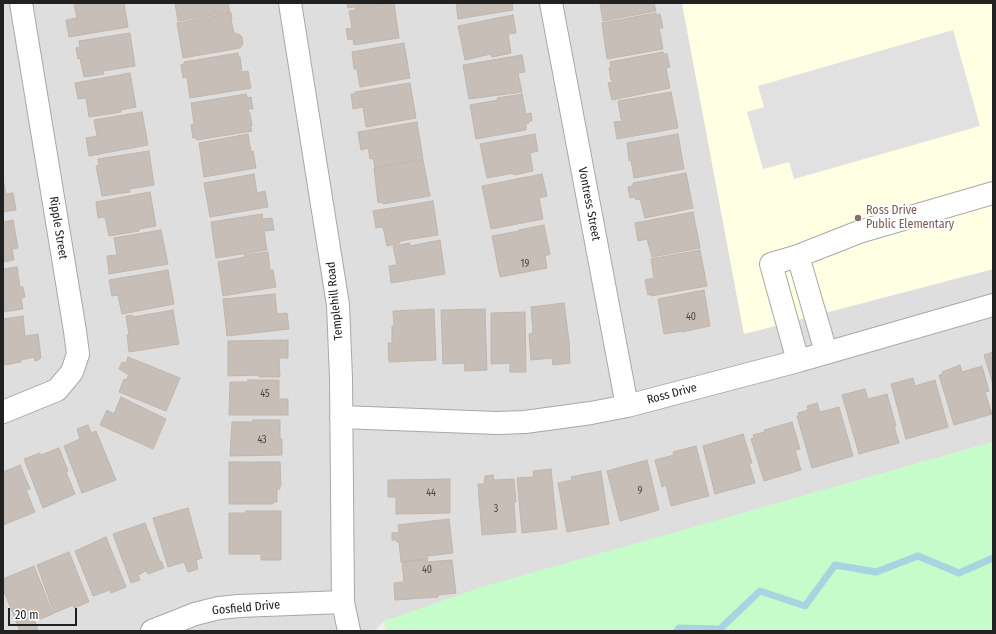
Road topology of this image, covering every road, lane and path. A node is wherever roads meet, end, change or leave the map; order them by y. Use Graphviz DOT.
graph roads {
  1 [pos="21,3"];
  2 [pos="290,3"];
  3 [pos="551,3"];
  4 [pos="993,192"];
  5 [pos="798,256"];
  6 [pos="993,305"];
  7 [pos="826,352"];
  8 [pos="798,360"];
  9 [pos="627,406"];
  10 [pos="3,412"];
  11 [pos="341,417"];
  12 [pos="343,602"];
  13 [pos="152,631"];
  14 [pos="349,631"];
  1 -- 10 [label="street, Ripple Street"];
  2 -- 11 [label="street, Templehill Road"];
  3 -- 9 [label="street, Vontress Street"];
  4 -- 5 [label="street"];
  5 -- 7 [label="street"];
  5 -- 8 [label="street"];
  6 -- 7 [label="street, Ross Drive"];
  7 -- 8 [label="street, Ross Drive"];
  8 -- 9 [label="street, Ross Drive"];
  9 -- 11 [label="street, Ross Drive"];
  11 -- 12 [label="street, Templehill Road"];
  12 -- 13 [label="street, Gosfield Drive"];
  12 -- 14 [label="street, Templehill Road"];
}
